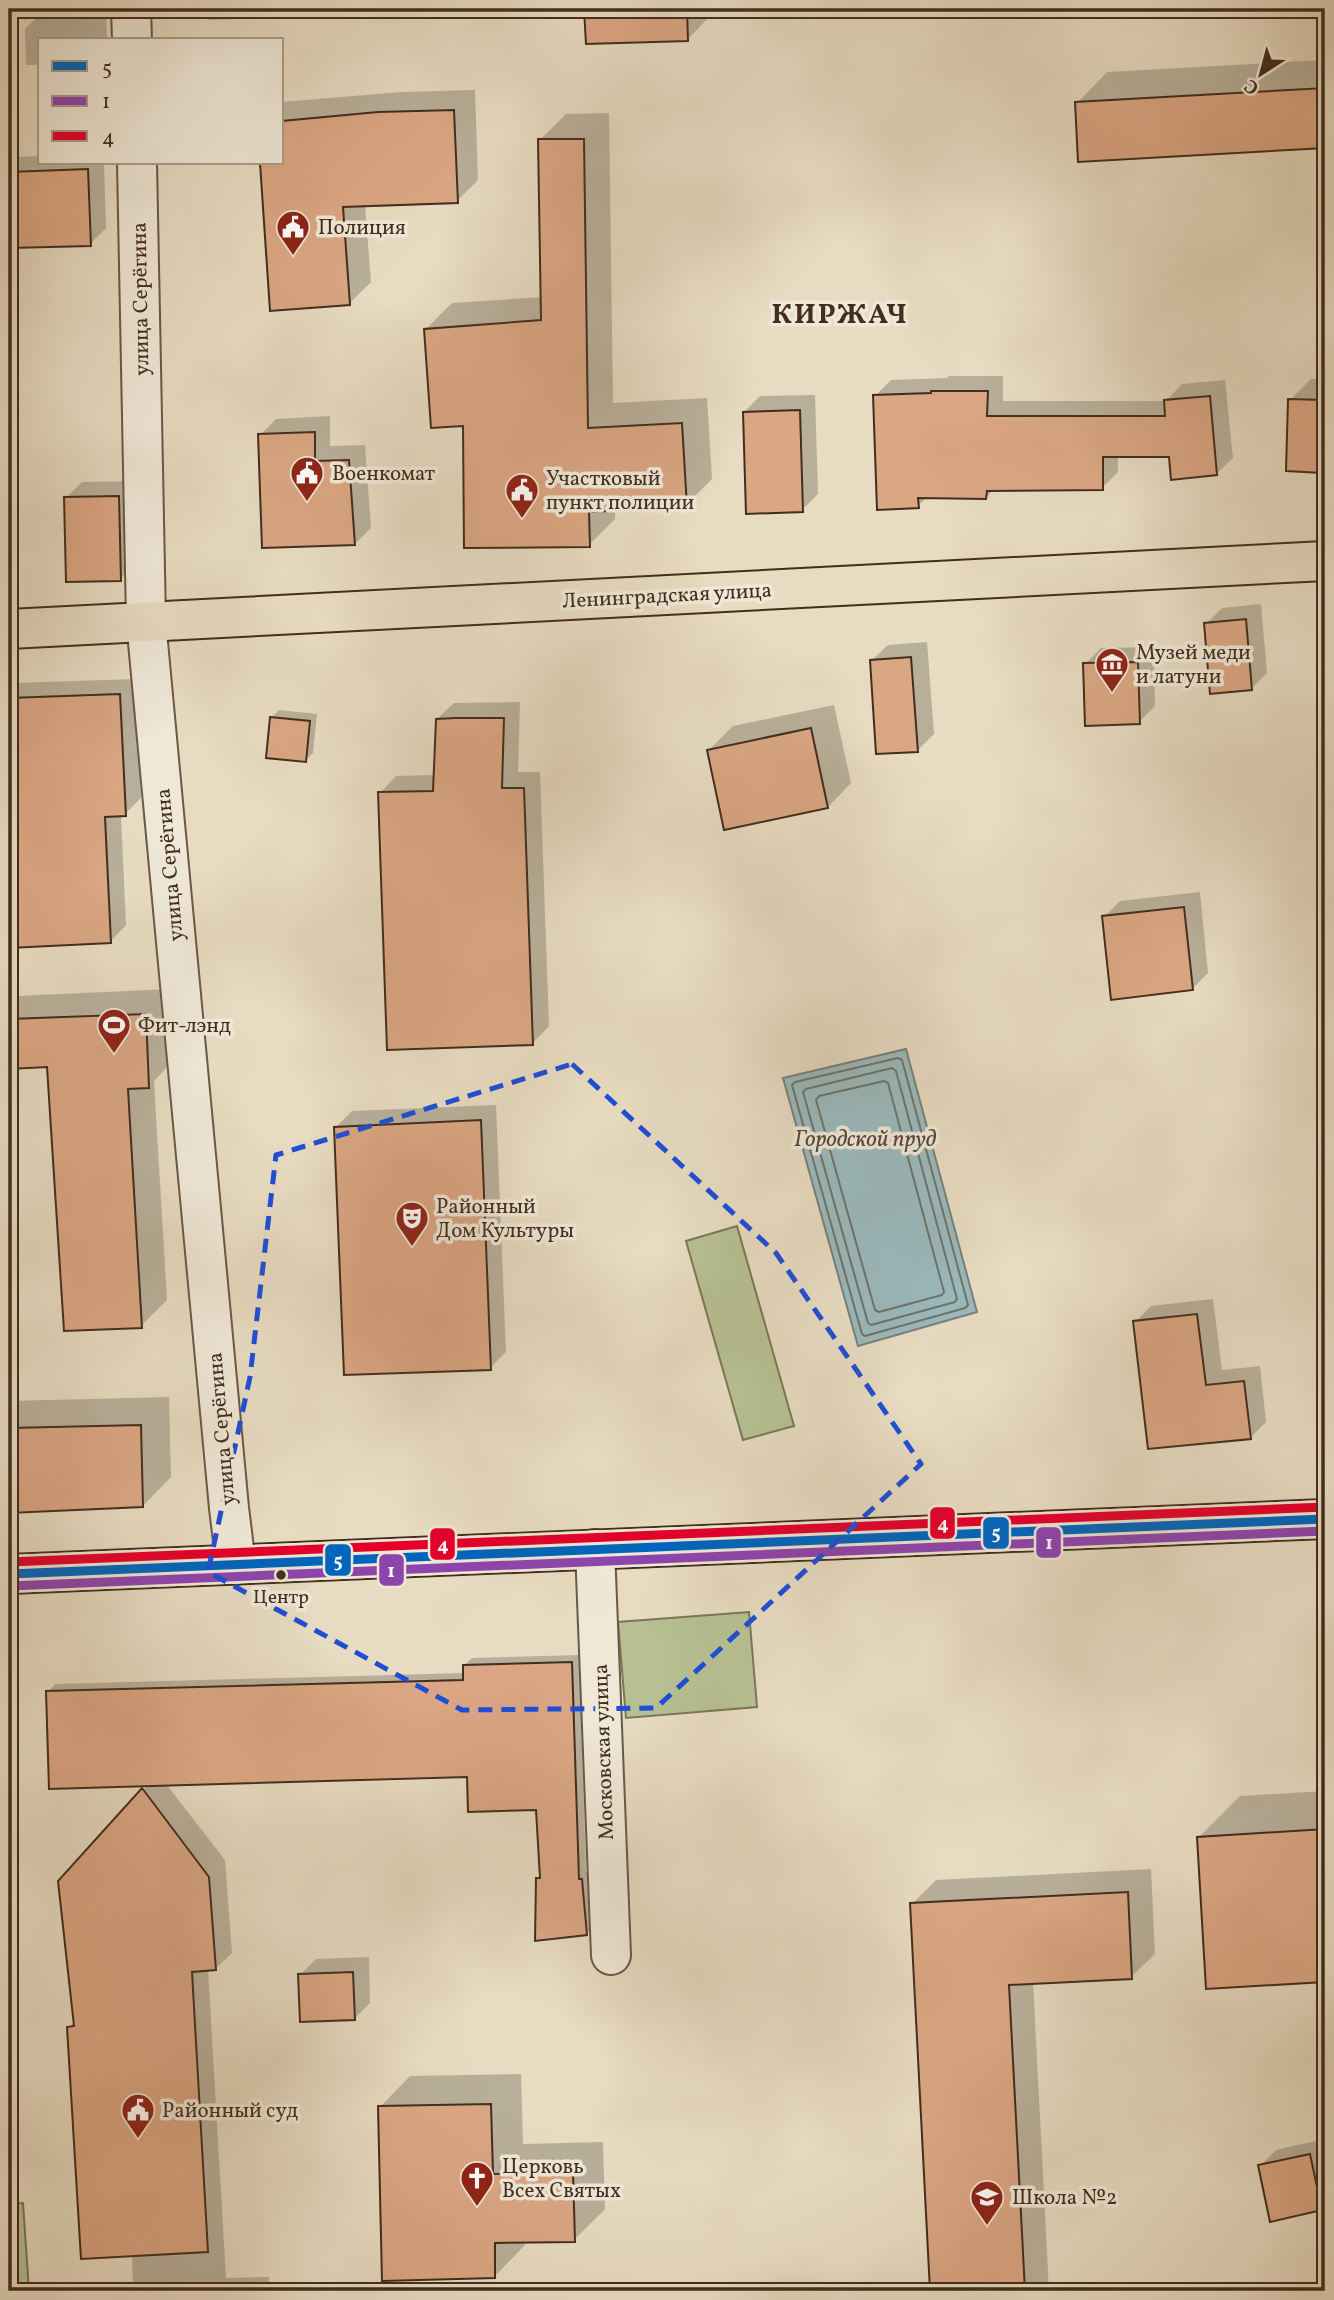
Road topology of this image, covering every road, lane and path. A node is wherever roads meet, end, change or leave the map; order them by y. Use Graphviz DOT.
graph roads {
  1 [pos="131,9"];
  2 [pos="132,38"];
  3 [pos="137,164"];
  4 [pos="1325,561"];
  5 [pos="146,621"];
  6 [pos="9,629"];
  7 [pos="1325,1520"];
  8 [pos="595,1549"];
  9 [pos="236,1565"];
  10 [pos="9,1574"];
  11 [pos="611,1955"];
  1 -- 2 [label="street"];
  3 -- 5 [label="street, улица Серёгина"];
  4 -- 5 [label="main road, Ленинградская улица"];
  5 -- 6 [label="main road, Ленинградская улица"];
  5 -- 9 [label="street, улица Серёгина"];
  7 -- 8 [label="street"];
  8 -- 9 [label="street"];
  8 -- 11 [label="street, Московская улица"];
  9 -- 10 [label="street"];
}
